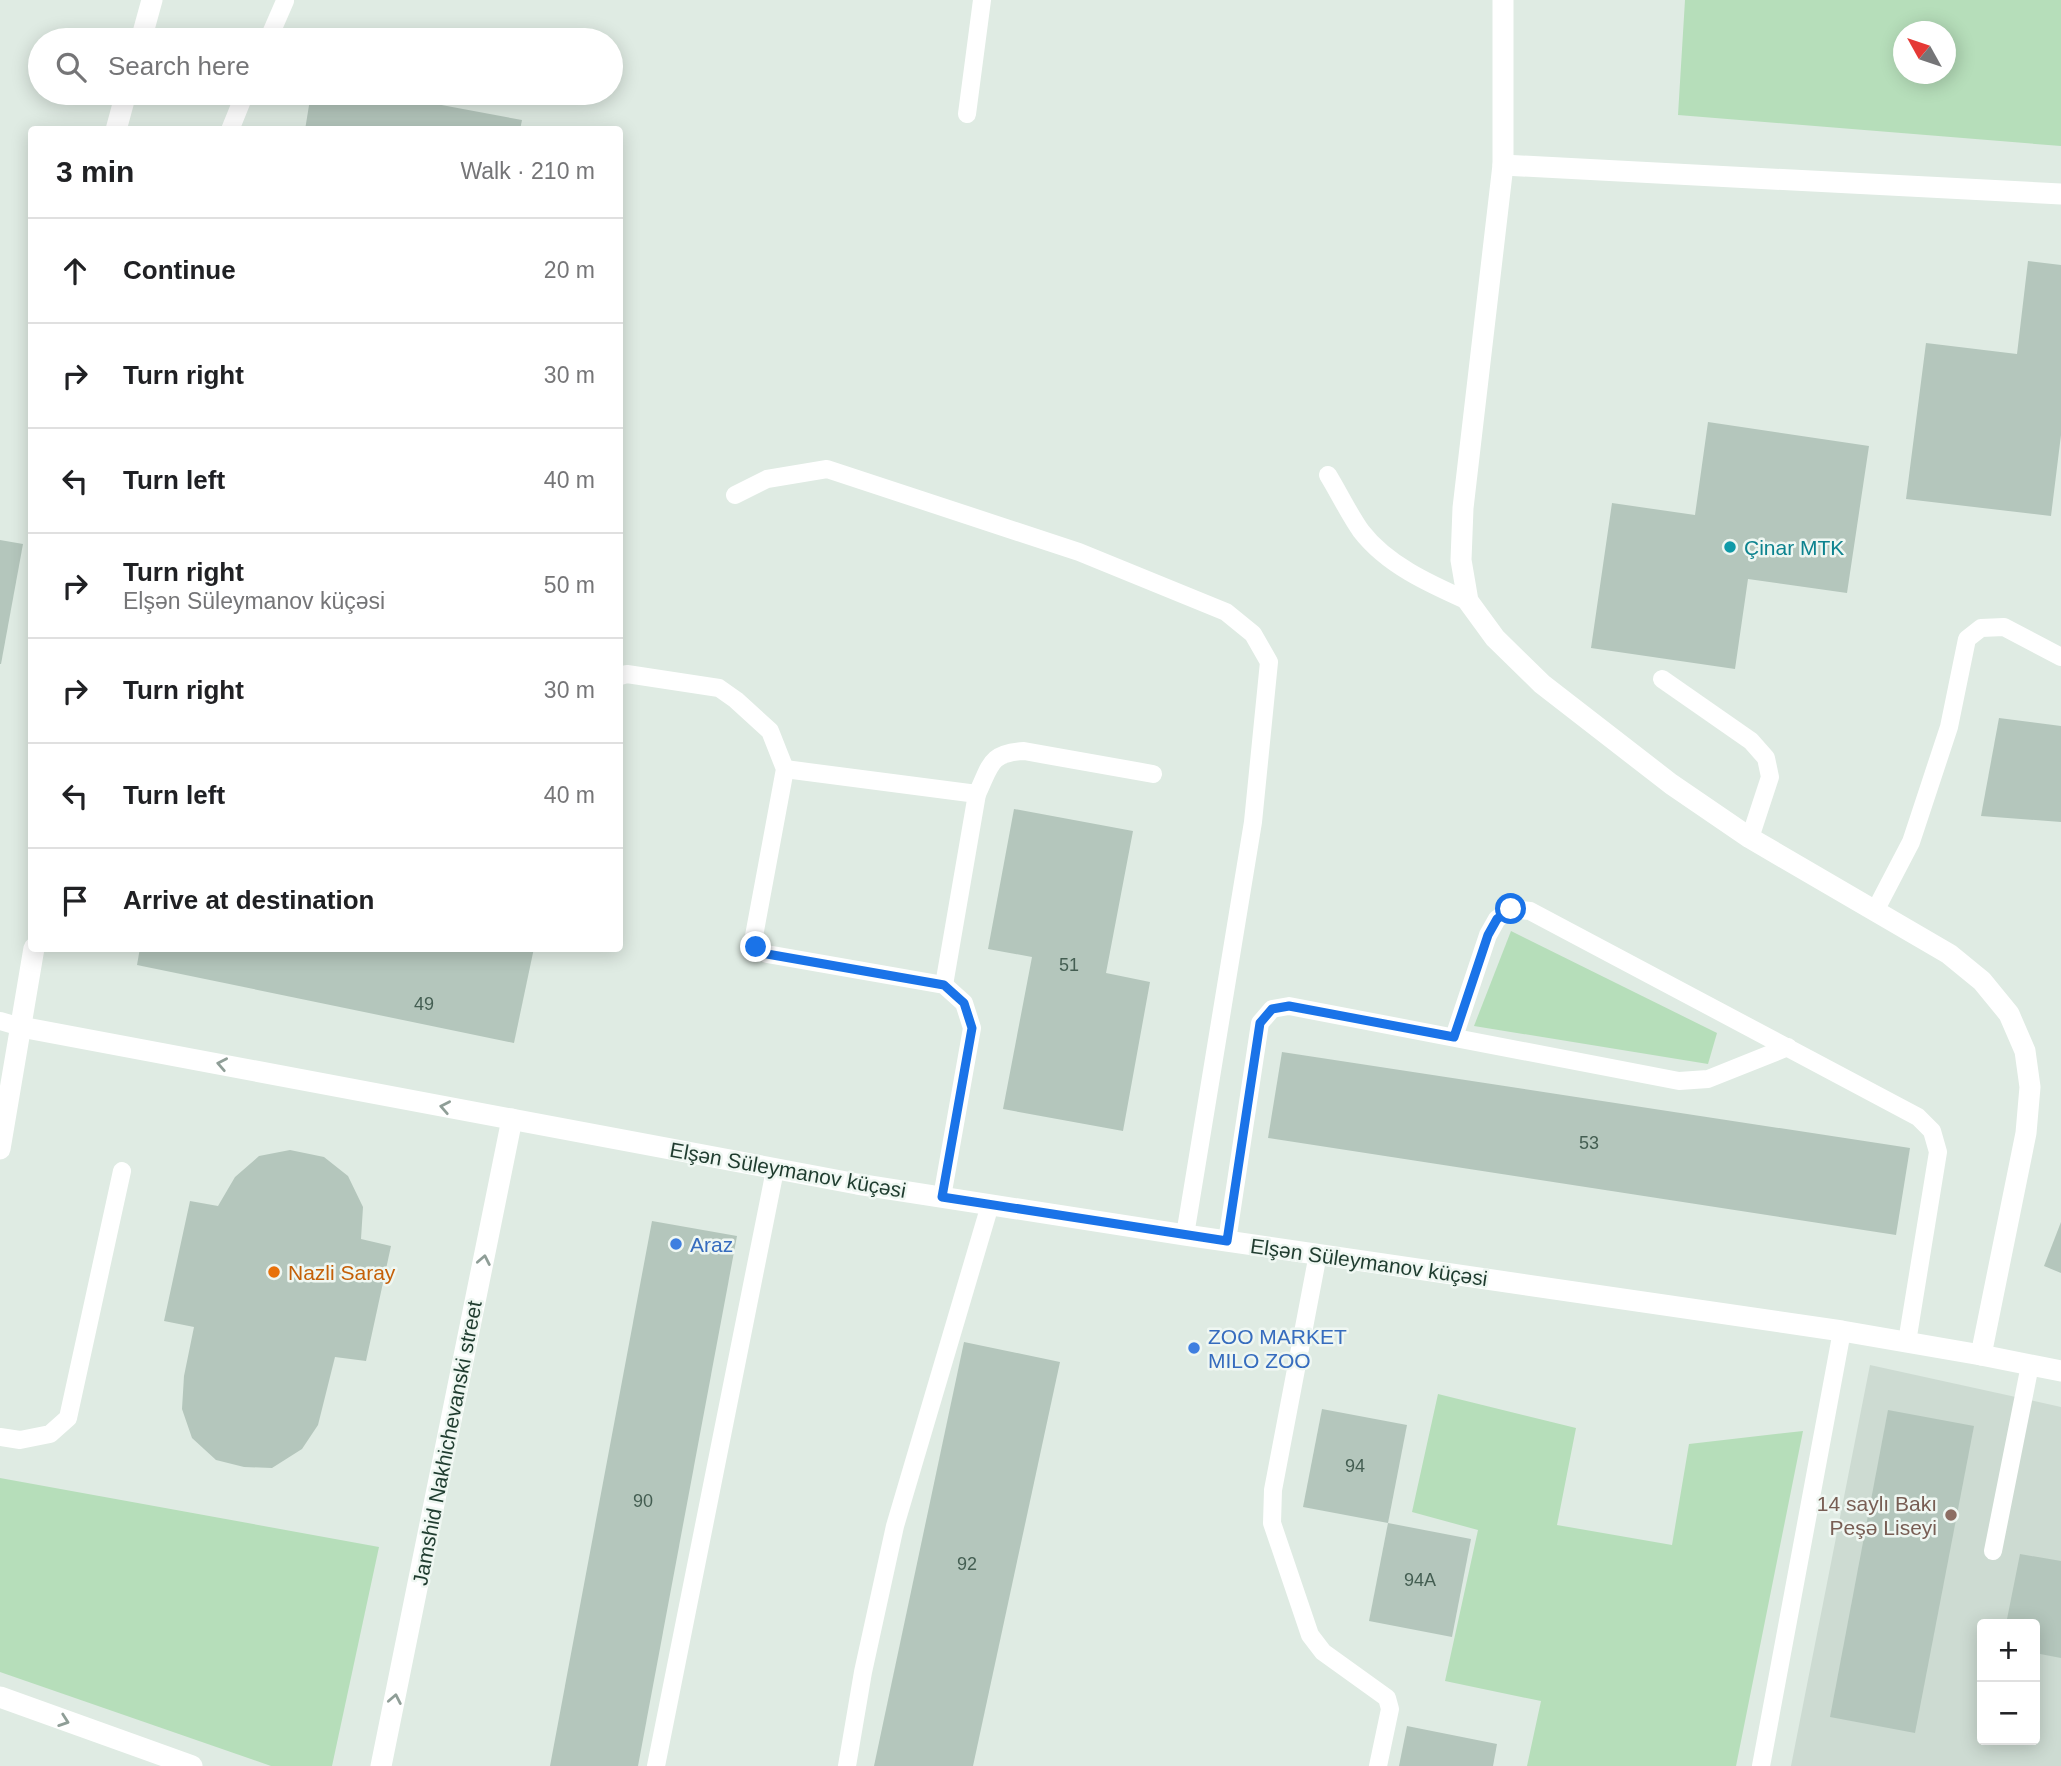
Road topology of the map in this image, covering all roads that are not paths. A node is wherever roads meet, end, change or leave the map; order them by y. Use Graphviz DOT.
graph roads {
  1 [pos="152,0"];
  2 [pos="982,0"];
  3 [pos="1503,0"];
  4 [pos="285,1"];
  5 [pos="144,28"];
  6 [pos="273,28"];
  7 [pos="123,105"];
  8 [pos="240,105"];
  9 [pos="967,114"];
  10 [pos="117,126"];
  11 [pos="231,126"];
  12 [pos="1503,165"];
  13 [pos="2061,194"];
  14 [pos="1328,475"];
  15 [pos="736,495"];
  16 [pos="1468,601"];
  17 [pos="2061,657"];
  18 [pos="623,676"];
  19 [pos="1662,679"];
  20 [pos="785,769"];
  21 [pos="1153,774"];
  22 [pos="977,794"];
  23 [pos="1750,838"];
  24 [pos="1875,911"];
  25 [pos="33,952"];
  26 [pos="944,985"];
  27 [pos="0,1021"];
  28 [pos="21,1027"];
  29 [pos="1454,1037"];
  30 [pos="1788,1047"];
  31 [pos="512,1119"];
  32 [pos="0,1149"];
  33 [pos="775,1170"];
  34 [pos="122,1171"];
  35 [pos="942,1197"];
  36 [pos="990,1205"];
  37 [pos="1185,1235"];
  38 [pos="1227,1241"];
  39 [pos="1318,1254"];
  40 [pos="1842,1331"];
  41 [pos="1908,1342"];
  42 [pos="1981,1355"];
  43 [pos="2030,1365"];
  44 [pos="2061,1371"];
  45 [pos="0,1437"];
  46 [pos="1993,1551"];
  47 [pos="0,1697"];
  48 [pos="192,1766"];
  49 [pos="382,1766"];
  50 [pos="656,1766"];
  51 [pos="847,1766"];
  52 [pos="1378,1766"];
  53 [pos="1761,1766"];
  1 -- 5 [label="street"];
  2 -- 9 [label="lane"];
  3 -- 12 [label="street"];
  4 -- 6 [label="lane"];
  7 -- 10 [label="street"];
  8 -- 11 [label="lane"];
  12 -- 13 [label="street"];
  12 -- 16 [label="street"];
  14 -- 16 [label="lane"];
  15 -- 37 [label="lane"];
  16 -- 23 [label="street"];
  17 -- 24 [label="lane"];
  18 -- 20 [label="lane"];
  19 -- 23 [label="lane"];
  20 -- 22 [label="lane"];
  20 -- 26 [label="lane"];
  21 -- 22 [label="lane"];
  22 -- 26 [label="lane"];
  23 -- 24 [label="street"];
  24 -- 42 [label="street"];
  25 -- 28 [label="street"];
  26 -- 35 [label="lane"];
  27 -- 28 [label="lane"];
  31 -- 28 [label="street, Elşən Süleymanov küçəsi, one-way"];
  28 -- 32 [label="street"];
  29 -- 30 [label="lane"];
  29 -- 30 [label="lane"];
  29 -- 38 [label="lane"];
  30 -- 41 [label="lane"];
  31 -- 33 [label="street, Elşən Süleymanov küçəsi"];
  49 -- 31 [label="street, Jamshid Nakhichevanski street, one-way"];
  33 -- 35 [label="street, Elşən Süleymanov küçəsi"];
  33 -- 50 [label="lane"];
  34 -- 45 [label="lane"];
  35 -- 36 [label="street, Elşən Süleymanov küçəsi"];
  36 -- 37 [label="street, Elşən Süleymanov küçəsi"];
  36 -- 51 [label="lane"];
  37 -- 38 [label="street, Elşən Süleymanov küçəsi"];
  38 -- 39 [label="street, Elşən Süleymanov küçəsi"];
  39 -- 40 [label="street, Elşən Süleymanov küçəsi"];
  39 -- 52 [label="lane"];
  40 -- 41 [label="street, Elşən Süleymanov küçəsi"];
  40 -- 53 [label="lane"];
  41 -- 42 [label="street, Elşən Süleymanov küçəsi"];
  42 -- 43 [label="street, Elşən Süleymanov küçəsi"];
  43 -- 44 [label="street, Elşən Süleymanov küçəsi"];
  43 -- 46 [label="lane"];
  47 -- 48 [label="street, one-way"];
}
